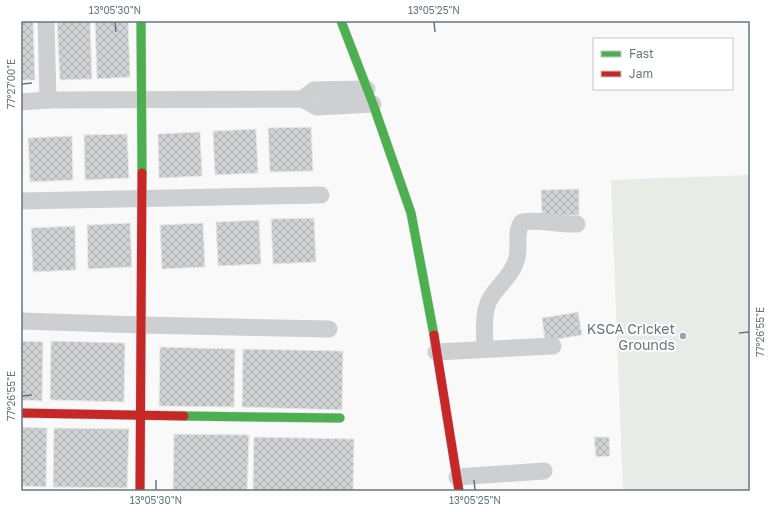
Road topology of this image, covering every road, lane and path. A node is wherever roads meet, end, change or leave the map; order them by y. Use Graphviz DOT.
graph roads {
  1 [pos="46,21"];
  2 [pos="140,21"];
  3 [pos="341,21"];
  4 [pos="370,97"];
  5 [pos="48,100"];
  6 [pos="142,100"];
  7 [pos="21,102"];
  8 [pos="321,195"];
  9 [pos="142,198"];
  10 [pos="21,200"];
  11 [pos="577,224"];
  12 [pos="21,321"];
  13 [pos="142,325"];
  14 [pos="329,329"];
  15 [pos="553,346"];
  16 [pos="485,350"];
  17 [pos="436,352"];
  18 [pos="21,414"];
  19 [pos="140,415"];
  20 [pos="340,418"];
  21 [pos="544,471"];
  22 [pos="458,484"];
  23 [pos="140,491"];
  1 -- 5 [label="street"];
  2 -- 6 [label="street"];
  3 -- 4 [label="street"];
  4 -- 6 [label="street"];
  4 -- 17 [label="street"];
  5 -- 6 [label="street"];
  5 -- 7 [label="street"];
  6 -- 9 [label="street"];
  8 -- 9 [label="street"];
  9 -- 10 [label="street"];
  9 -- 13 [label="street"];
  11 -- 16 [label="street"];
  12 -- 13 [label="street"];
  13 -- 14 [label="street"];
  13 -- 19 [label="street"];
  15 -- 16 [label="street"];
  16 -- 17 [label="street"];
  17 -- 22 [label="street"];
  18 -- 19 [label="street"];
  19 -- 20 [label="street"];
  19 -- 23 [label="street"];
  21 -- 22 [label="street"];
}
